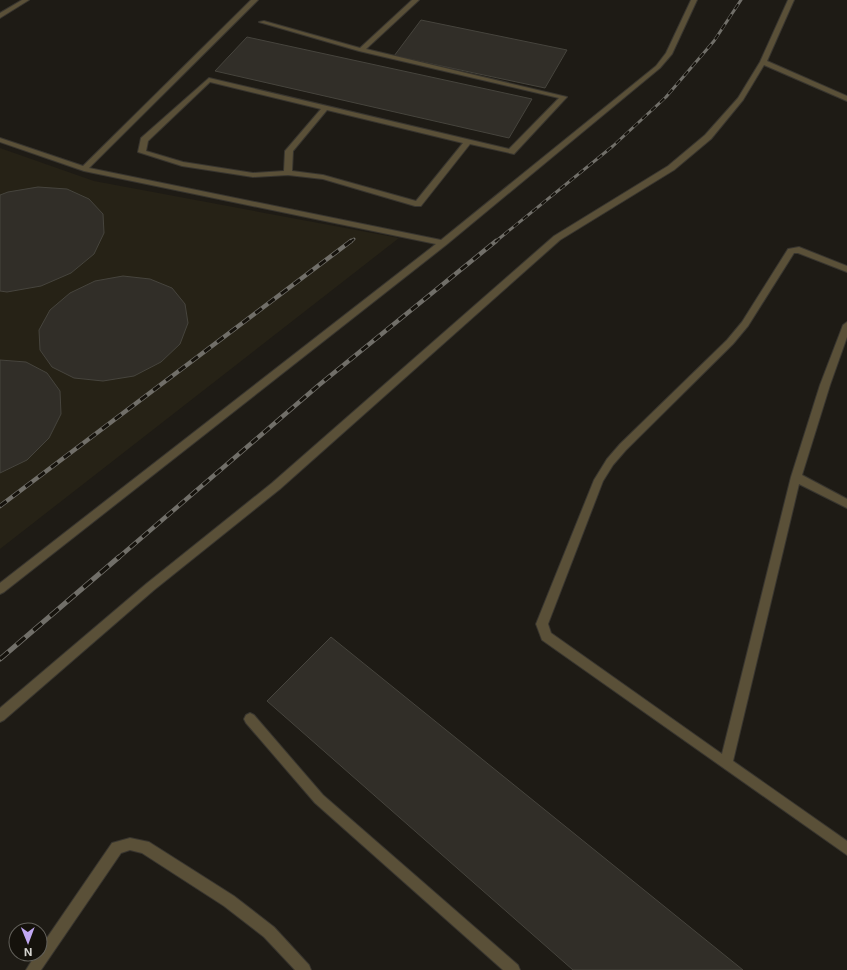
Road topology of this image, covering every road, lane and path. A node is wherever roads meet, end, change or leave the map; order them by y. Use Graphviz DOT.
graph roads {
  1 [pos="26,0"];
  2 [pos="255,0"];
  3 [pos="416,0"];
  4 [pos="694,0"];
  5 [pos="791,0"];
  6 [pos="0,16"];
  7 [pos="262,22"];
  8 [pos="361,50"];
  9 [pos="764,62"];
  10 [pos="847,99"];
  11 [pos="325,108"];
  12 [pos="0,140"];
  13 [pos="468,142"];
  14 [pos="84,170"];
  15 [pos="288,173"];
  16 [pos="442,243"];
  17 [pos="847,269"];
  18 [pos="847,325"];
  19 [pos="796,477"];
  20 [pos="847,504"];
  21 [pos="0,589"];
  22 [pos="0,716"];
  23 [pos="250,719"];
  24 [pos="726,764"];
  25 [pos="847,849"];
  26 [pos="33,970"];
  27 [pos="304,970"];
  28 [pos="513,970"];
  1 -- 6 [label="street"];
  2 -- 14 [label="street"];
  3 -- 8 [label="street"];
  4 -- 16 [label="street"];
  5 -- 9 [label="street"];
  7 -- 8 [label="street"];
  8 -- 13 [label="street"];
  9 -- 10 [label="street"];
  9 -- 22 [label="street"];
  11 -- 13 [label="street"];
  11 -- 15 [label="street"];
  11 -- 15 [label="street"];
  12 -- 14 [label="street"];
  13 -- 15 [label="street"];
  14 -- 16 [label="street"];
  16 -- 21 [label="street"];
  17 -- 24 [label="street"];
  18 -- 19 [label="street"];
  19 -- 20 [label="street"];
  19 -- 24 [label="street"];
  23 -- 28 [label="street"];
  24 -- 25 [label="street"];
  26 -- 27 [label="street"];
}
